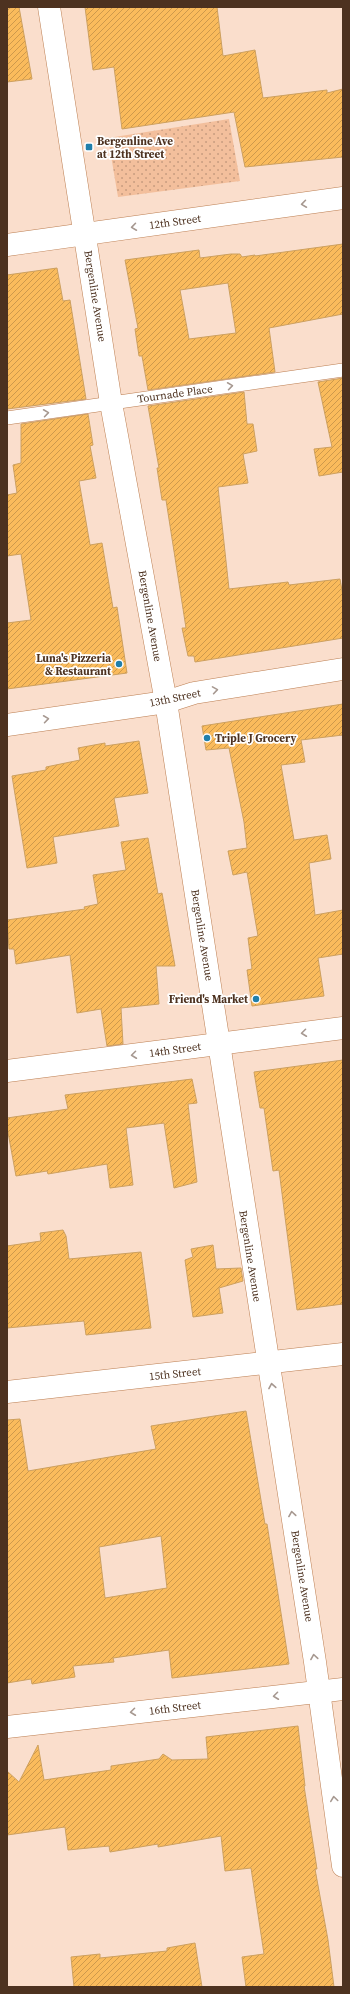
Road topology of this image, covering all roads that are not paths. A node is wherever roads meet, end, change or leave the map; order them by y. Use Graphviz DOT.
graph roads {
  1 [pos="49,7"];
  2 [pos="343,198"];
  3 [pos="86,234"];
  4 [pos="7,245"];
  5 [pos="343,370"];
  6 [pos="111,403"];
  7 [pos="7,418"];
  8 [pos="343,669"];
  9 [pos="166,702"];
  10 [pos="7,725"];
  11 [pos="343,1028"];
  12 [pos="218,1044"];
  13 [pos="7,1071"];
  14 [pos="343,1354"];
  15 [pos="268,1363"];
  16 [pos="7,1392"];
  17 [pos="343,1689"];
  18 [pos="318,1691"];
  19 [pos="7,1727"];
  20 [pos="343,1866"];
  1 -- 3 [label="street, Bergenline Avenue"];
  2 -- 3 [label="street, 12th Street, one-way"];
  3 -- 4 [label="street, 12th Street"];
  3 -- 6 [label="street, Bergenline Avenue"];
  6 -- 5 [label="lane, Tournade Place, one-way"];
  7 -- 6 [label="lane, Tournade Place, one-way"];
  6 -- 9 [label="street, Bergenline Avenue"];
  9 -- 8 [label="street, 13th Street, one-way"];
  10 -- 9 [label="street, 13th Street, one-way"];
  9 -- 12 [label="street, Bergenline Avenue"];
  11 -- 12 [label="street, 14th Street, one-way"];
  12 -- 13 [label="street, 14th Street, one-way"];
  12 -- 15 [label="street, Bergenline Avenue"];
  14 -- 15 [label="street, 15th Street"];
  15 -- 16 [label="street, 15th Street"];
  18 -- 15 [label="street, Bergenline Avenue, one-way"];
  17 -- 18 [label="street, 16th Street"];
  18 -- 19 [label="street, 16th Street, one-way"];
  20 -- 18 [label="street, Bergenline Avenue, one-way"];
}
